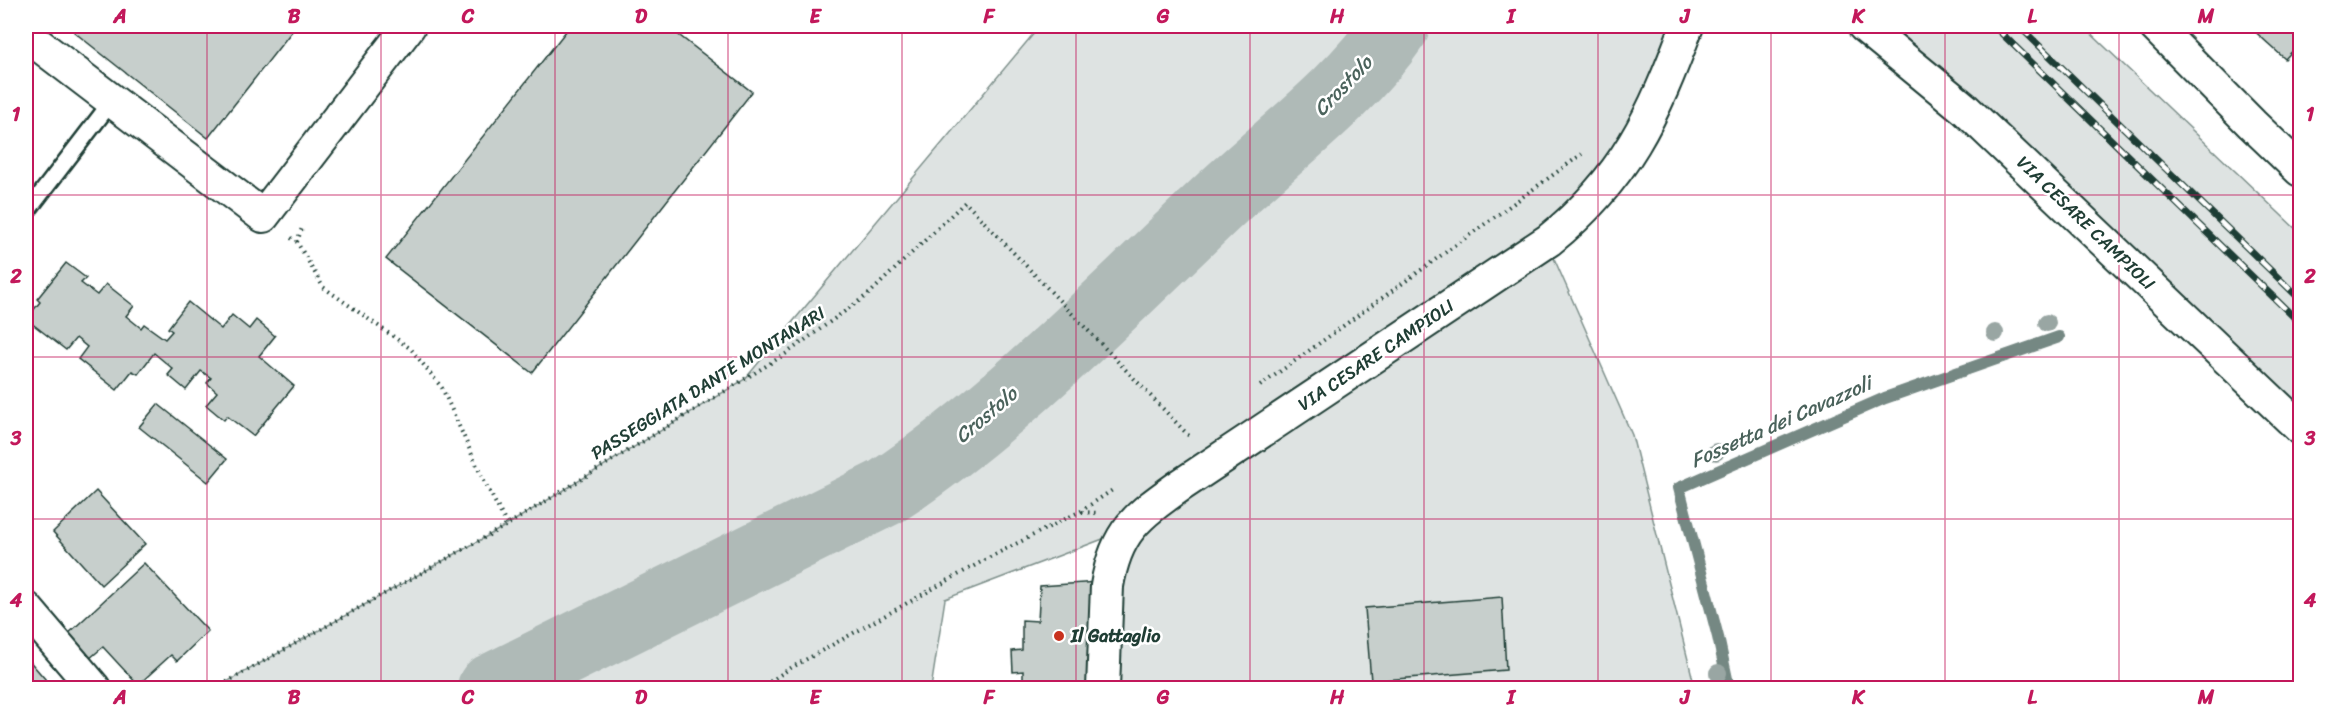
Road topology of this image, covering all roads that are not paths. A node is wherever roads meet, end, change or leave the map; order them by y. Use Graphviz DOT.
graph roads {
  1 [pos="409,26"];
  2 [pos="1687,26"];
  3 [pos="1864,26"];
  4 [pos="2158,27"];
  5 [pos="29,45"];
  6 [pos="112,100"];
  7 [pos="2301,170"];
  8 [pos="26,213"];
  9 [pos="2301,428"];
  10 [pos="26,608"];
  11 [pos="94,688"];
  12 [pos="1103,688"];
  1 -- 6 [label="street"];
  2 -- 12 [label="street, VIA CESARE CAMPIOLI"];
  3 -- 9 [label="street, VIA CESARE CAMPIOLI"];
  4 -- 7 [label="street"];
  5 -- 6 [label="street"];
  6 -- 8 [label="lane"];
  10 -- 11 [label="street"];
}
